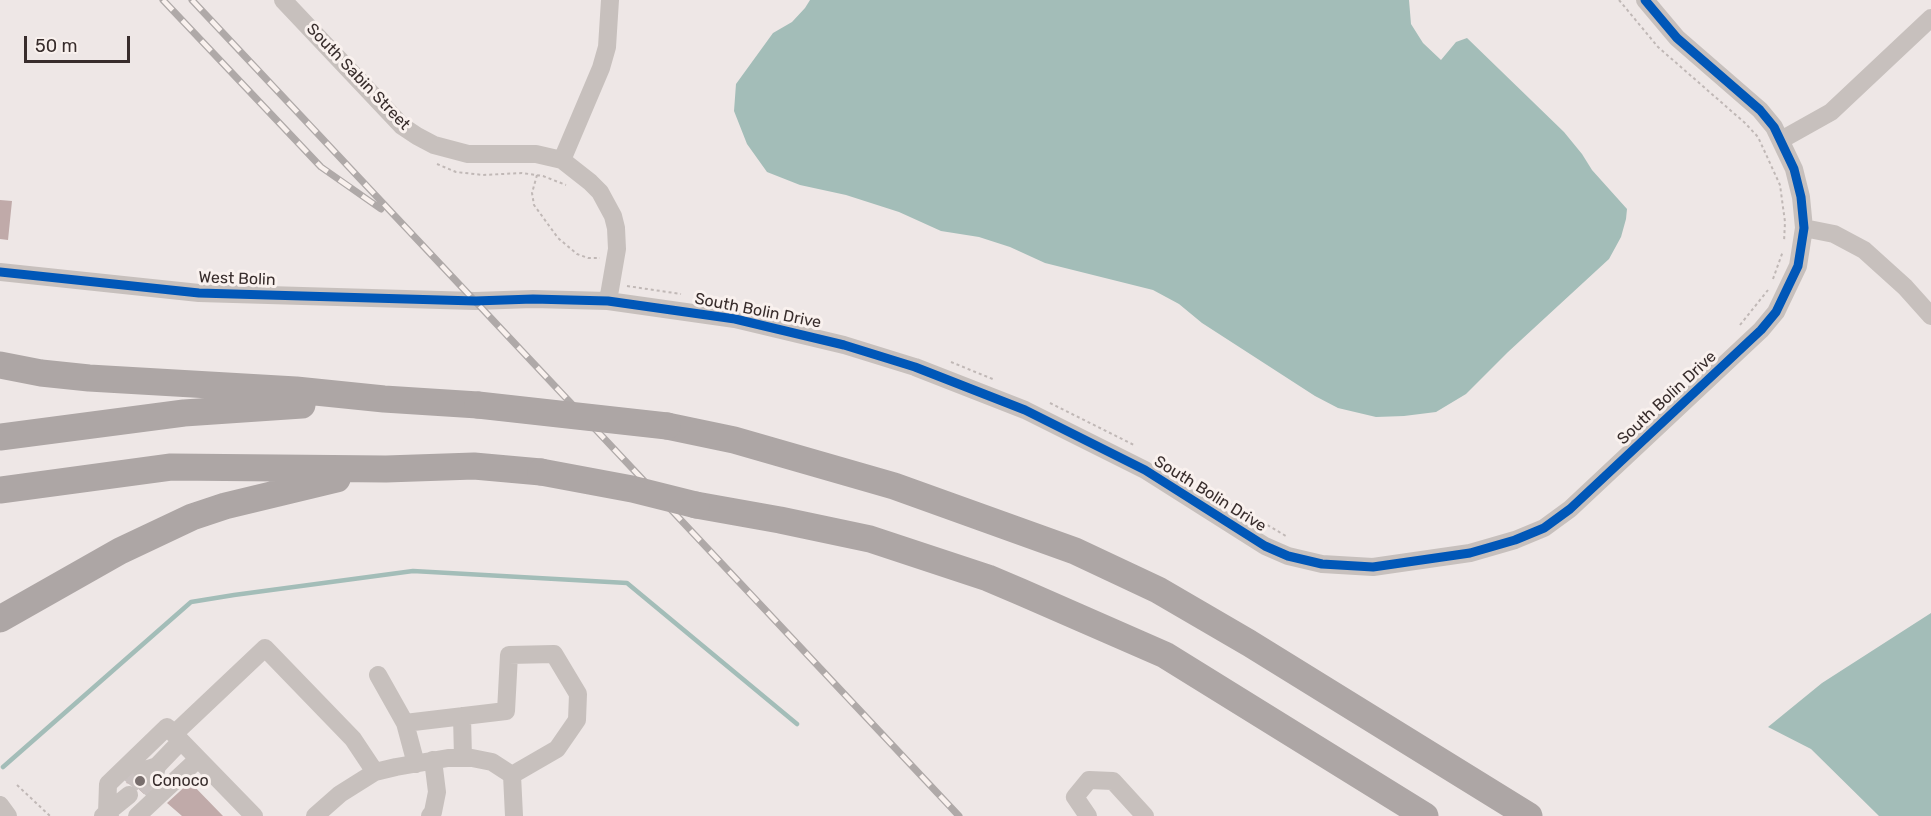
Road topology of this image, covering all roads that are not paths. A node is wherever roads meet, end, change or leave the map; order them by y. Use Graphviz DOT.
graph roads {
  1 [pos="283,0"];
  2 [pos="610,0"];
  3 [pos="1649,1"];
  4 [pos="1931,18"];
  5 [pos="1781,140"];
  6 [pos="562,160"];
  7 [pos="1804,228"];
  8 [pos="0,272"];
  9 [pos="610,293"];
  10 [pos="475,301"];
  11 [pos="1931,316"];
  12 [pos="0,365"];
  13 [pos="384,399"];
  14 [pos="0,437"];
  15 [pos="386,469"];
  16 [pos="0,490"];
  17 [pos="0,619"];
  18 [pos="378,675"];
  19 [pos="462,716"];
  20 [pos="405,723"];
  21 [pos="178,737"];
  22 [pos="463,758"];
  23 [pos="198,759"];
  24 [pos="424,762"];
  25 [pos="151,772"];
  26 [pos="375,772"];
  27 [pos="512,775"];
  28 [pos="138,802"];
  29 [pos="0,805"];
  30 [pos="0,812"];
  31 [pos="326,813"];
  32 [pos="107,815"];
  33 [pos="252,815"];
  34 [pos="6,816"];
  35 [pos="430,816"];
  36 [pos="514,816"];
  37 [pos="1088,816"];
  38 [pos="1145,816"];
  39 [pos="1425,816"];
  40 [pos="1529,816"];
  1 -- 6 [label="street, South Sabin Street"];
  2 -- 6 [label="street"];
  3 -- 5 [label="street, South Bolin Drive"];
  4 -- 5 [label="street"];
  5 -- 7 [label="street, South Bolin Drive"];
  6 -- 9 [label="street, South Sabin Street"];
  7 -- 9 [label="street, South Bolin Drive"];
  7 -- 11 [label="street"];
  8 -- 10 [label="street, West Bolin"];
  9 -- 10 [label="street, South Bolin Drive"];
  12 -- 13 [label="highway"];
  13 -- 14 [label="highway"];
  13 -- 40 [label="highway, bridge"];
  15 -- 16 [label="highway"];
  15 -- 17 [label="highway"];
  15 -- 39 [label="highway, bridge"];
  18 -- 20 [label="street"];
  19 -- 20 [label="street"];
  19 -- 22 [label="street"];
  19 -- 27 [label="street"];
  20 -- 24 [label="street"];
  21 -- 23 [label="street"];
  21 -- 25 [label="street"];
  21 -- 26 [label="street"];
  21 -- 32 [label="street"];
  22 -- 24 [label="street"];
  22 -- 27 [label="street"];
  23 -- 28 [label="street"];
  23 -- 33 [label="street"];
  24 -- 26 [label="street"];
  24 -- 35 [label="street"];
  26 -- 31 [label="street"];
  27 -- 36 [label="street"];
  28 -- 32 [label="street"];
  29 -- 34 [label="street"];
  30 -- 34 [label="street"];
  37 -- 38 [label="street"];
}
